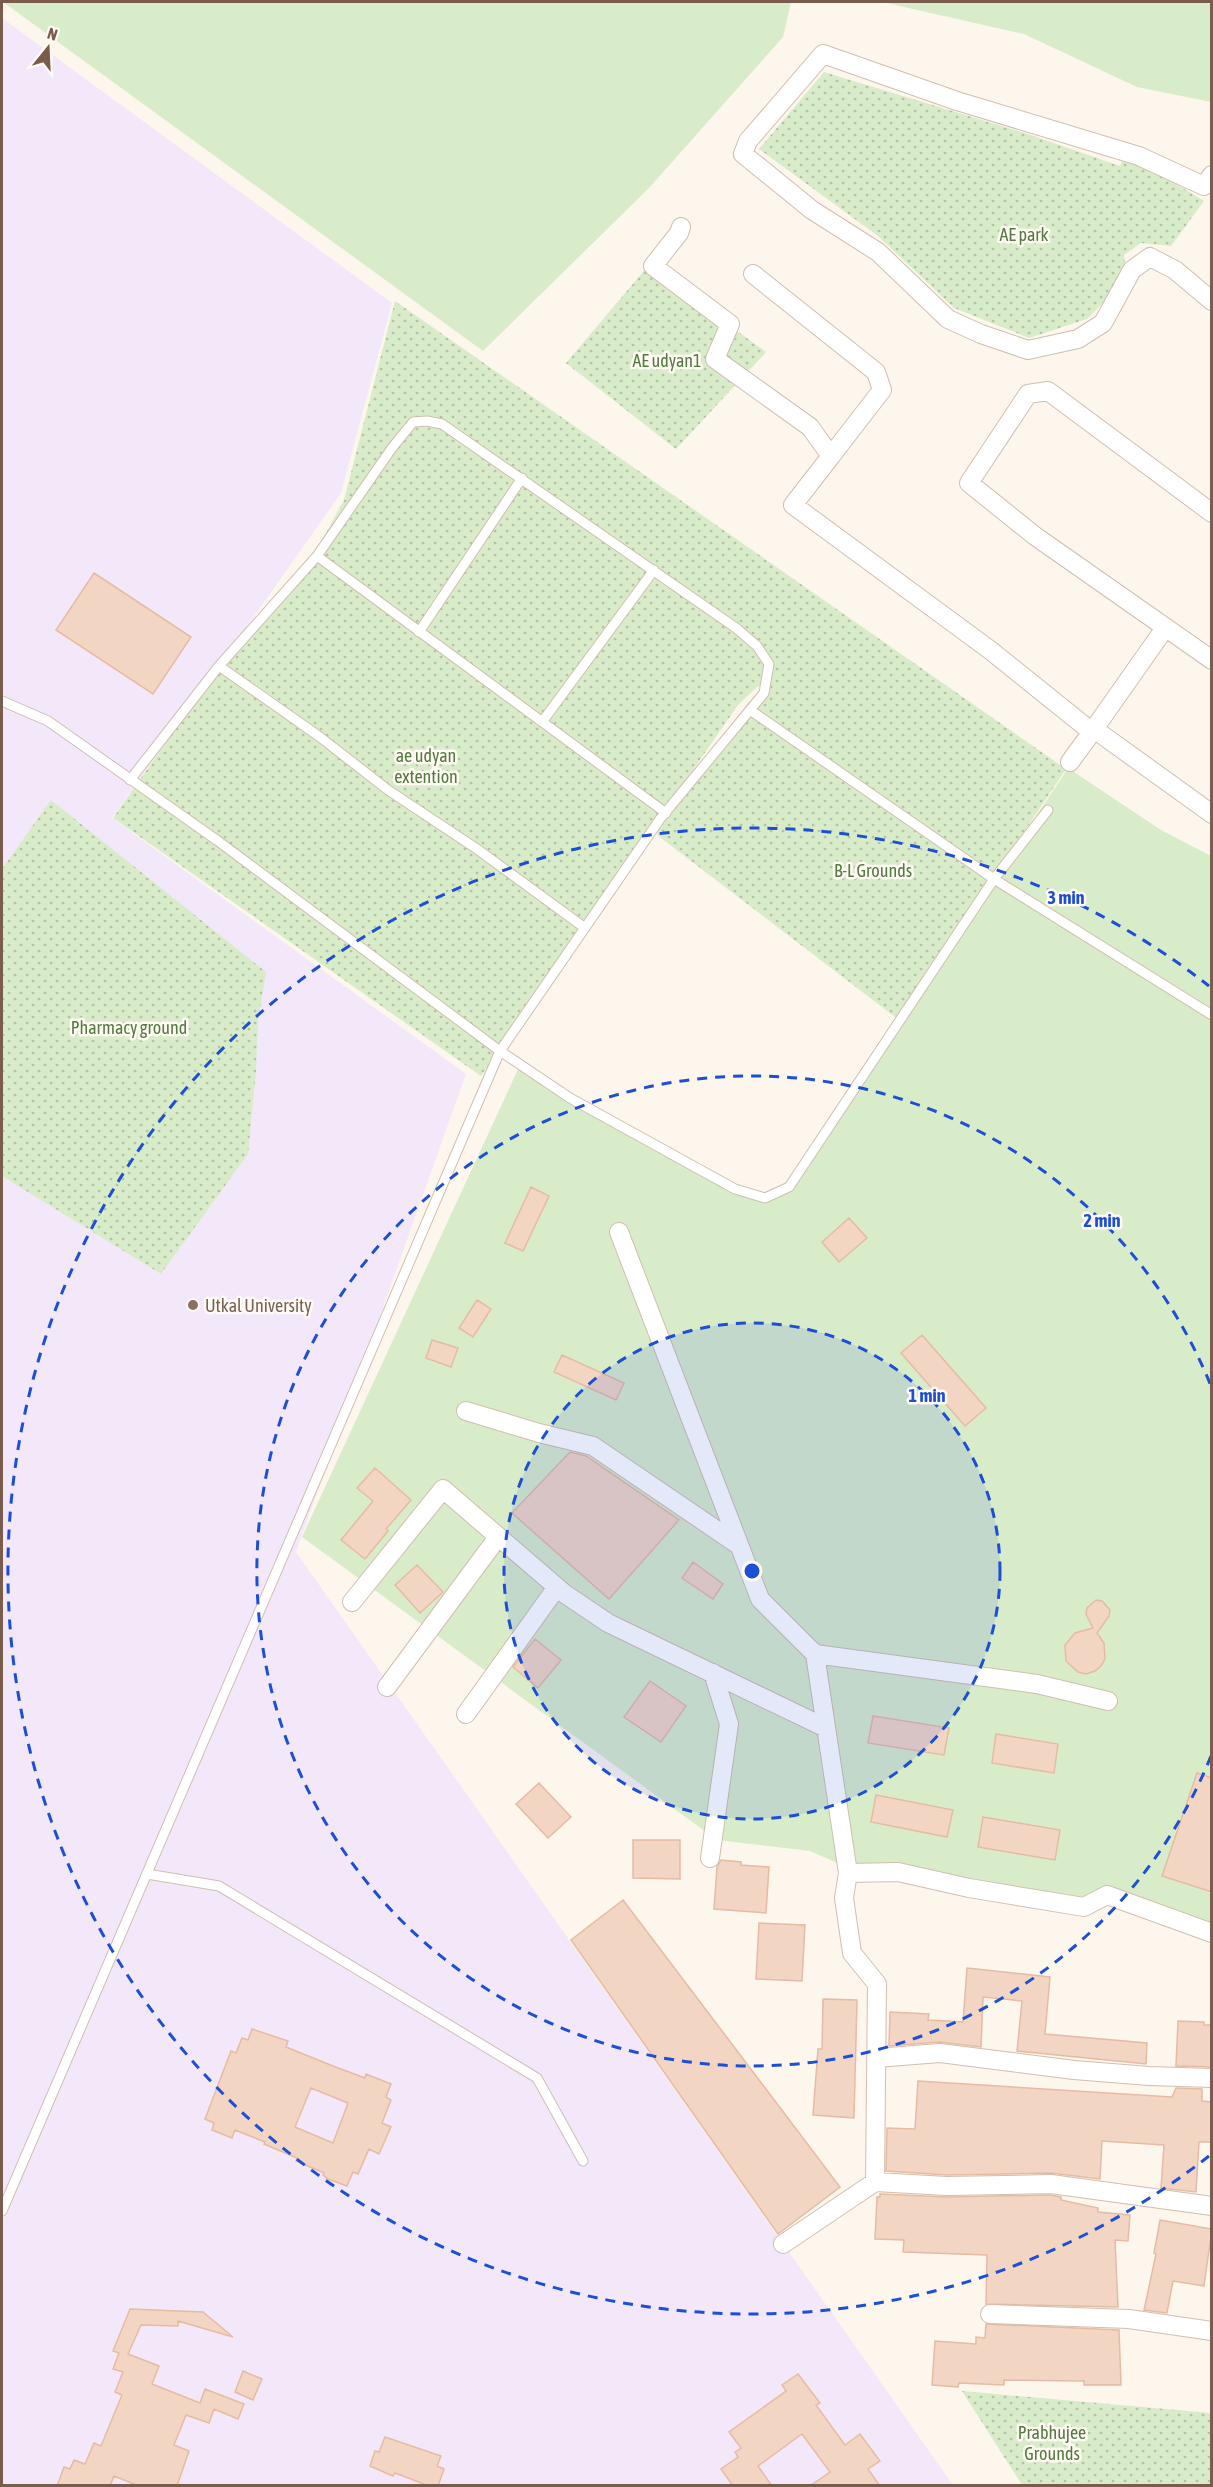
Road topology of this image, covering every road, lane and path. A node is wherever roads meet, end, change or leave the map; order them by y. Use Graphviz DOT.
graph roads {
  1 [pos="1212,175"];
  2 [pos="681,227"];
  3 [pos="753,274"];
  4 [pos="1212,301"];
  5 [pos="831,456"];
  6 [pos="522,478"];
  7 [pos="1212,513"];
  8 [pos="317,556"];
  9 [pos="654,570"];
  10 [pos="1165,628"];
  11 [pos="419,632"];
  12 [pos="1212,660"];
  13 [pos="219,666"];
  14 [pos="2,701"];
  15 [pos="750,710"];
  16 [pos="542,722"];
  17 [pos="1093,731"];
  18 [pos="1070,762"];
  19 [pos="130,780"];
  20 [pos="1048,810"];
  21 [pos="666,813"];
  22 [pos="1212,814"];
  23 [pos="994,879"];
  24 [pos="585,928"];
  25 [pos="1212,1015"];
  26 [pos="500,1051"];
  27 [pos="619,1232"];
  28 [pos="466,1411"];
  29 [pos="498,1537"];
  30 [pos="737,1544"];
  31 [pos="557,1587"];
  32 [pos="352,1602"];
  33 [pos="815,1654"];
  34 [pos="713,1673"];
  35 [pos="387,1687"];
  36 [pos="1108,1701"];
  37 [pos="466,1714"];
  38 [pos="826,1728"];
  39 [pos="710,1858"];
  40 [pos="848,1873"];
  41 [pos="147,1874"];
  42 [pos="1212,1933"];
  43 [pos="876,2058"];
  44 [pos="1212,2078"];
  45 [pos="583,2161"];
  46 [pos="875,2182"];
  47 [pos="1212,2206"];
  48 [pos="2,2211"];
  49 [pos="783,2244"];
  50 [pos="990,2314"];
  51 [pos="1212,2331"];
  1 -- 4 [label="street"];
  2 -- 5 [label="street"];
  3 -- 5 [label="street"];
  5 -- 17 [label="street"];
  6 -- 8 [label="lane"];
  6 -- 9 [label="lane"];
  6 -- 11 [label="lane"];
  7 -- 10 [label="street"];
  8 -- 11 [label="lane"];
  8 -- 13 [label="lane"];
  9 -- 15 [label="lane"];
  9 -- 16 [label="lane"];
  10 -- 12 [label="street"];
  10 -- 17 [label="street"];
  11 -- 16 [label="lane"];
  13 -- 19 [label="lane"];
  13 -- 24 [label="lane"];
  14 -- 19 [label="lane"];
  15 -- 21 [label="lane"];
  15 -- 23 [label="lane"];
  16 -- 21 [label="lane"];
  17 -- 18 [label="street"];
  17 -- 22 [label="street"];
  19 -- 26 [label="lane"];
  20 -- 23 [label="lane"];
  21 -- 24 [label="lane"];
  23 -- 25 [label="lane"];
  23 -- 26 [label="lane"];
  24 -- 26 [label="lane"];
  26 -- 41 [label="lane"];
  27 -- 30 [label="street"];
  28 -- 30 [label="street"];
  29 -- 31 [label="street"];
  29 -- 32 [label="street"];
  29 -- 35 [label="street"];
  30 -- 33 [label="street"];
  31 -- 34 [label="street"];
  31 -- 37 [label="street"];
  33 -- 36 [label="street"];
  33 -- 38 [label="street"];
  34 -- 38 [label="street"];
  34 -- 39 [label="street"];
  38 -- 40 [label="street"];
  40 -- 42 [label="street"];
  40 -- 43 [label="street"];
  41 -- 45 [label="lane"];
  41 -- 48 [label="lane"];
  43 -- 44 [label="street"];
  43 -- 46 [label="street"];
  46 -- 47 [label="street"];
  46 -- 49 [label="street"];
  50 -- 51 [label="street"];
}
